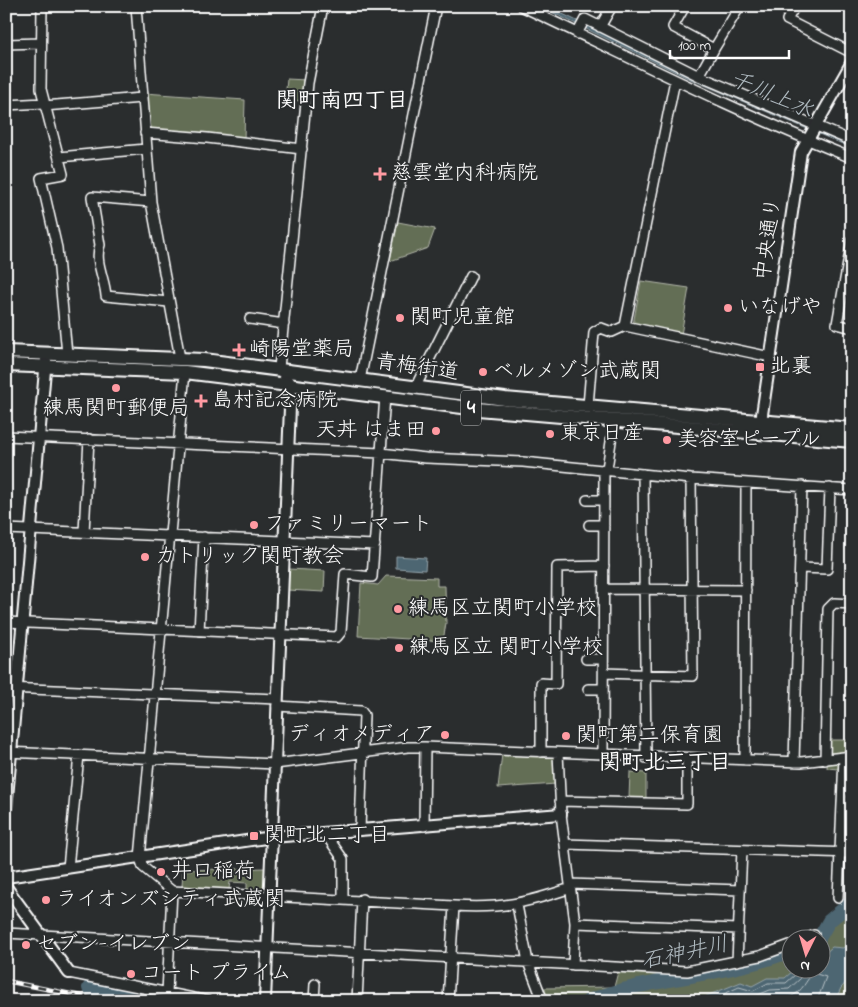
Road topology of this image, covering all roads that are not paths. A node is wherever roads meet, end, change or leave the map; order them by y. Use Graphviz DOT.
graph roads {
  1 [pos="42,6"];
  2 [pos="136,6"];
  3 [pos="323,6"];
  4 [pos="436,6"];
  5 [pos="521,6"];
  6 [pos="612,6"];
  7 [pos="685,6"];
  8 [pos="740,6"];
  9 [pos="795,6"];
  10 [pos="600,27"];
  11 [pos="577,34"];
  12 [pos="40,43"];
  13 [pos="6,44"];
  14 [pos="714,49"];
  15 [pos="852,53"];
  16 [pos="852,62"];
  17 [pos="699,76"];
  18 [pos="674,80"];
  19 [pos="142,98"];
  20 [pos="44,104"];
  21 [pos="6,105"];
  22 [pos="145,133"];
  23 [pos="811,133"];
  24 [pos="852,141"];
  25 [pos="146,149"];
  26 [pos="302,149"];
  27 [pos="58,157"];
  28 [pos="852,158"];
  29 [pos="151,202"];
  30 [pos="852,240"];
  31 [pos="471,276"];
  32 [pos="848,293"];
  33 [pos="169,302"];
  34 [pos="250,319"];
  35 [pos="284,324"];
  36 [pos="625,326"];
  37 [pos="852,328"];
  38 [pos="6,352"];
  39 [pos="68,354"];
  40 [pos="771,356"];
  41 [pos="180,358"];
  42 [pos="46,360"];
  43 [pos="6,365"];
  44 [pos="279,368"];
  45 [pos="185,372"];
  46 [pos="360,380"];
  47 [pos="291,384"];
  48 [pos="415,388"];
  49 [pos="385,396"];
  50 [pos="588,406"];
  51 [pos="614,421"];
  52 [pos="732,426"];
  53 [pos="760,428"];
  54 [pos="852,428"];
  55 [pos="6,436"];
  56 [pos="39,437"];
  57 [pos="89,439"];
  58 [pos="852,441"];
  59 [pos="177,444"];
  60 [pos="288,449"];
  61 [pos="381,453"];
  62 [pos="606,469"];
  63 [pos="643,474"];
  64 [pos="691,479"];
  65 [pos="746,483"];
  66 [pos="802,486"];
  67 [pos="830,488"];
  68 [pos="852,490"];
  69 [pos="587,500"];
  70 [pos="604,500"];
  71 [pos="589,525"];
  72 [pos="604,526"];
  73 [pos="6,528"];
  74 [pos="30,530"];
  75 [pos="84,532"];
  76 [pos="170,536"];
  77 [pos="204,537"];
  78 [pos="284,541"];
  79 [pos="375,545"];
  80 [pos="604,566"];
  81 [pos="800,568"];
  82 [pos="604,589"];
  83 [pos="691,589"];
  84 [pos="644,590"];
  85 [pos="746,590"];
  86 [pos="852,604"];
  87 [pos="6,622"];
  88 [pos="23,622"];
  89 [pos="161,629"];
  90 [pos="199,631"];
  91 [pos="280,634"];
  92 [pos="604,658"];
  93 [pos="586,659"];
  94 [pos="604,673"];
  95 [pos="646,674"];
  96 [pos="12,688"];
  97 [pos="588,689"];
  98 [pos="603,689"];
  99 [pos="155,694"];
  100 [pos="277,703"];
  101 [pos="424,747"];
  102 [pos="9,752"];
  103 [pos="541,752"];
  104 [pos="362,753"];
  105 [pos="558,753"];
  106 [pos="79,755"];
  107 [pos="603,755"];
  108 [pos="848,757"];
  109 [pos="149,758"];
  110 [pos="646,758"];
  111 [pos="687,758"];
  112 [pos="745,760"];
  113 [pos="825,760"];
  114 [pos="794,762"];
  115 [pos="275,764"];
  116 [pos="560,801"];
  117 [pos="6,809"];
  118 [pos="561,814"];
  119 [pos="424,826"];
  120 [pos="360,830"];
  121 [pos="324,832"];
  122 [pos="272,837"];
  123 [pos="566,844"];
  124 [pos="742,850"];
  125 [pos="841,853"];
  126 [pos="852,854"];
  127 [pos="140,858"];
  128 [pos="68,868"];
  129 [pos="6,877"];
  130 [pos="571,886"];
  131 [pos="6,887"];
  132 [pos="172,890"];
  133 [pos="740,890"];
  134 [pos="270,896"];
  135 [pos="838,898"];
  136 [pos="343,899"];
  137 [pos="362,900"];
  138 [pos="517,905"];
  139 [pos="454,906"];
  140 [pos="575,924"];
  141 [pos="738,930"];
  142 [pos="6,933"];
  143 [pos="43,936"];
  144 [pos="170,943"];
  145 [pos="267,948"];
  146 [pos="780,949"];
  147 [pos="359,954"];
  148 [pos="451,958"];
  149 [pos="737,961"];
  150 [pos="528,962"];
  151 [pos="573,965"];
  152 [pos="69,973"];
  153 [pos="315,984"];
  154 [pos="167,993"];
  155 [pos="208,1001"];
  156 [pos="265,1001"];
  157 [pos="314,1001"];
  158 [pos="357,1001"];
  159 [pos="448,1001"];
  160 [pos="543,1001"];
  1 -- 12 [label="street"];
  2 -- 19 [label="street"];
  3 -- 26 [label="street"];
  4 -- 46 [label="street"];
  5 -- 11 [label="street"];
  6 -- 10 [label="street"];
  7 -- 14 [label="street"];
  8 -- 14 [label="street"];
  9 -- 15 [label="street"];
  10 -- 11 [label="street"];
  10 -- 17 [label="street"];
  11 -- 18 [label="street"];
  12 -- 13 [label="street"];
  12 -- 20 [label="street"];
  14 -- 17 [label="street"];
  16 -- 23 [label="street, 中央通り"];
  17 -- 23 [label="street"];
  18 -- 23 [label="street"];
  18 -- 36 [label="street"];
  19 -- 20 [label="street"];
  19 -- 22 [label="street"];
  20 -- 21 [label="street"];
  20 -- 27 [label="street"];
  22 -- 25 [label="street"];
  22 -- 26 [label="street"];
  23 -- 24 [label="street"];
  23 -- 28 [label="street"];
  23 -- 40 [label="street, 中央通り"];
  25 -- 27 [label="street"];
  25 -- 29 [label="street"];
  26 -- 35 [label="street"];
  27 -- 39 [label="street"];
  29 -- 33 [label="street"];
  29 -- 33 [label="street"];
  30 -- 32 [label="street"];
  31 -- 48 [label="street"];
  32 -- 37 [label="street"];
  33 -- 41 [label="street"];
  34 -- 35 [label="street"];
  35 -- 44 [label="street"];
  36 -- 40 [label="street"];
  36 -- 50 [label="street"];
  38 -- 42 [label="main road, 青梅街道 / 4"];
  39 -- 41 [label="main road, 青梅街道 / 4"];
  39 -- 42 [label="main road, 青梅街道 / 4"];
  40 -- 53 [label="street, 中央通り"];
  41 -- 44 [label="main road, 青梅街道 / 4"];
  42 -- 43 [label="main road, 青梅街道 / 4"];
  42 -- 45 [label="main road, 青梅街道 / 4"];
  42 -- 56 [label="street"];
  44 -- 46 [label="main road, 青梅街道 / 4"];
  44 -- 47 [label="street"];
  45 -- 47 [label="main road, 青梅街道 / 4"];
  45 -- 59 [label="street"];
  46 -- 48 [label="main road, 青梅街道 / 4"];
  47 -- 49 [label="main road, 青梅街道 / 4"];
  47 -- 60 [label="street"];
  48 -- 50 [label="main road, 青梅街道 / 4"];
  49 -- 51 [label="main road, 青梅街道 / 4"];
  49 -- 61 [label="street"];
  50 -- 52 [label="main road, 青梅街道 / 4"];
  51 -- 52 [label="main road, 青梅街道 / 4"];
  51 -- 62 [label="street"];
  52 -- 53 [label="main road, 青梅街道 / 4"];
  53 -- 54 [label="main road, 青梅街道 / 4"];
  53 -- 58 [label="main road, 青梅街道 / 4"];
  55 -- 56 [label="street"];
  56 -- 57 [label="street"];
  56 -- 74 [label="street"];
  57 -- 59 [label="street"];
  57 -- 75 [label="street"];
  59 -- 60 [label="street"];
  59 -- 76 [label="street"];
  60 -- 61 [label="street"];
  60 -- 78 [label="street"];
  61 -- 62 [label="street"];
  61 -- 79 [label="street"];
  62 -- 63 [label="street"];
  62 -- 70 [label="street"];
  63 -- 64 [label="street"];
  63 -- 84 [label="street"];
  64 -- 65 [label="street"];
  64 -- 83 [label="street"];
  65 -- 66 [label="street"];
  65 -- 85 [label="street"];
  66 -- 67 [label="street"];
  66 -- 81 [label="street"];
  67 -- 68 [label="street"];
  67 -- 81 [label="street"];
  69 -- 70 [label="street"];
  70 -- 72 [label="street"];
  71 -- 72 [label="street"];
  72 -- 80 [label="street"];
  73 -- 74 [label="street"];
  74 -- 75 [label="street"];
  74 -- 88 [label="street"];
  75 -- 76 [label="street"];
  76 -- 77 [label="street"];
  76 -- 89 [label="street"];
  77 -- 78 [label="street"];
  77 -- 90 [label="street"];
  78 -- 79 [label="street"];
  78 -- 91 [label="street"];
  79 -- 91 [label="street"];
  80 -- 82 [label="street"];
  80 -- 103 [label="street"];
  81 -- 114 [label="street"];
  82 -- 84 [label="street"];
  82 -- 92 [label="street"];
  83 -- 84 [label="street"];
  83 -- 85 [label="street"];
  83 -- 95 [label="street"];
  84 -- 95 [label="street"];
  85 -- 112 [label="street"];
  86 -- 113 [label="street"];
  87 -- 88 [label="street"];
  88 -- 89 [label="street"];
  88 -- 96 [label="street"];
  89 -- 90 [label="street"];
  89 -- 99 [label="street"];
  90 -- 91 [label="street"];
  91 -- 100 [label="street"];
  92 -- 93 [label="street"];
  92 -- 94 [label="street"];
  94 -- 95 [label="street"];
  94 -- 98 [label="street"];
  95 -- 110 [label="street"];
  96 -- 99 [label="street"];
  96 -- 102 [label="street"];
  97 -- 98 [label="street"];
  98 -- 107 [label="street"];
  99 -- 100 [label="street"];
  99 -- 109 [label="street"];
  100 -- 104 [label="street"];
  100 -- 115 [label="street"];
  101 -- 103 [label="street"];
  101 -- 104 [label="street"];
  101 -- 119 [label="street"];
  102 -- 106 [label="street"];
  102 -- 117 [label="street"];
  103 -- 105 [label="street"];
  104 -- 115 [label="street"];
  104 -- 120 [label="street"];
  105 -- 107 [label="street"];
  105 -- 116 [label="street"];
  106 -- 109 [label="street"];
  106 -- 128 [label="street"];
  107 -- 110 [label="street"];
  108 -- 113 [label="street"];
  108 -- 125 [label="street"];
  109 -- 115 [label="street"];
  109 -- 127 [label="street"];
  110 -- 111 [label="street"];
  111 -- 112 [label="street"];
  111 -- 116 [label="street"];
  112 -- 114 [label="street"];
  113 -- 114 [label="street"];
  115 -- 122 [label="street"];
  116 -- 118 [label="street"];
  118 -- 119 [label="street"];
  118 -- 123 [label="street"];
  119 -- 120 [label="street"];
  120 -- 121 [label="street"];
  121 -- 122 [label="street"];
  121 -- 136 [label="street"];
  122 -- 127 [label="street"];
  122 -- 134 [label="street"];
  123 -- 124 [label="street"];
  123 -- 130 [label="street"];
  124 -- 125 [label="street"];
  124 -- 133 [label="street"];
  125 -- 126 [label="street"];
  125 -- 135 [label="street"];
  127 -- 128 [label="street"];
  127 -- 132 [label="street"];
  128 -- 129 [label="street"];
  130 -- 133 [label="street"];
  130 -- 138 [label="street"];
  130 -- 140 [label="street"];
  131 -- 143 [label="street"];
  132 -- 134 [label="street"];
  132 -- 144 [label="street"];
  133 -- 141 [label="street"];
  134 -- 136 [label="street"];
  134 -- 145 [label="street"];
  136 -- 137 [label="street"];
  137 -- 139 [label="street"];
  137 -- 147 [label="street"];
  138 -- 139 [label="street"];
  138 -- 150 [label="street"];
  139 -- 148 [label="street"];
  140 -- 141 [label="street"];
  140 -- 151 [label="street"];
  141 -- 149 [label="street"];
  142 -- 143 [label="street"];
  143 -- 144 [label="street"];
  143 -- 152 [label="street"];
  144 -- 145 [label="street"];
  144 -- 154 [label="street"];
  145 -- 147 [label="street"];
  145 -- 156 [label="street"];
  146 -- 149 [label="street"];
  147 -- 148 [label="street"];
  147 -- 158 [label="street"];
  148 -- 150 [label="street"];
  148 -- 159 [label="street"];
  149 -- 151 [label="street"];
  150 -- 151 [label="street"];
  150 -- 160 [label="street"];
  152 -- 154 [label="street"];
  153 -- 157 [label="street"];
  154 -- 155 [label="street"];
}
